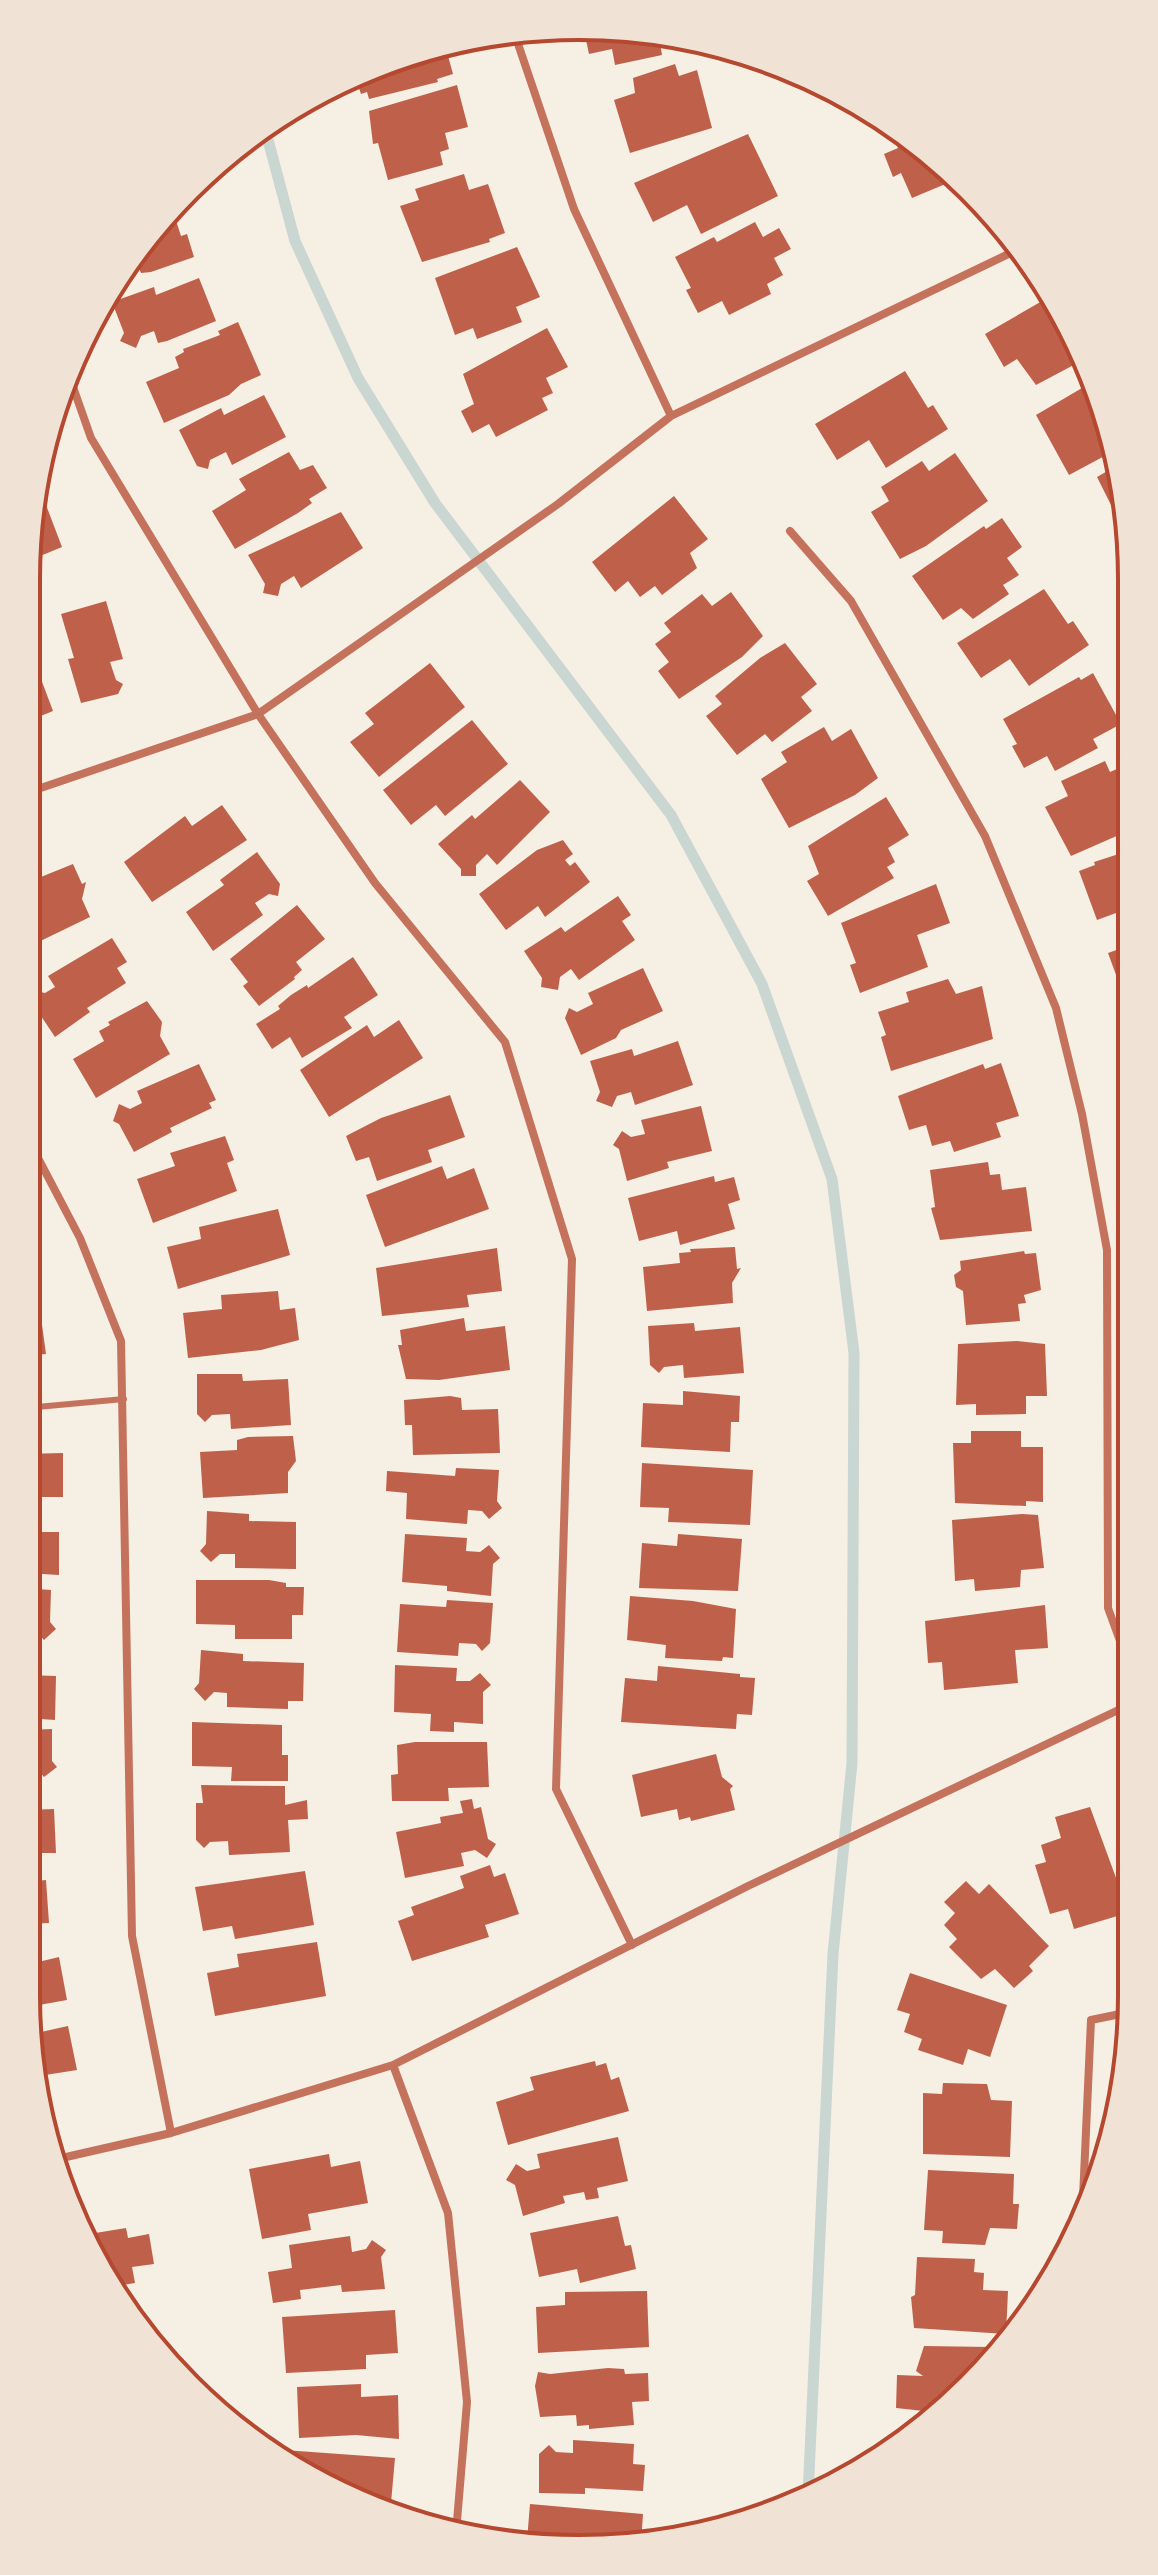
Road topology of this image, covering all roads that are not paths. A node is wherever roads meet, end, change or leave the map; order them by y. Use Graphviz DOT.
graph roads {
  1 [pos="518,44"];
  2 [pos="1009,254"];
  3 [pos="74,391"];
  4 [pos="671,416"];
  5 [pos="790,531"];
  6 [pos="258,714"];
  7 [pos="40,788"];
  8 [pos="40,1162"];
  9 [pos="124,1399"];
  10 [pos="40,1407"];
  11 [pos="1118,1635"];
  12 [pos="1118,1710"];
  13 [pos="632,1945"];
  14 [pos="1117,2015"];
  15 [pos="393,2065"];
  16 [pos="171,2133"];
  17 [pos="65,2157"];
  18 [pos="1084,2184"];
  19 [pos="457,2521"];
  1 -- 4 [label="street"];
  2 -- 4 [label="street"];
  3 -- 6 [label="street"];
  4 -- 6 [label="street"];
  5 -- 11 [label="street"];
  6 -- 7 [label="street"];
  6 -- 13 [label="street"];
  8 -- 9 [label="street"];
  9 -- 10 [label="lane"];
  9 -- 16 [label="street"];
  12 -- 13 [label="street"];
  13 -- 15 [label="street"];
  14 -- 18 [label="street"];
  15 -- 16 [label="street"];
  15 -- 19 [label="street"];
  16 -- 17 [label="street"];
}
